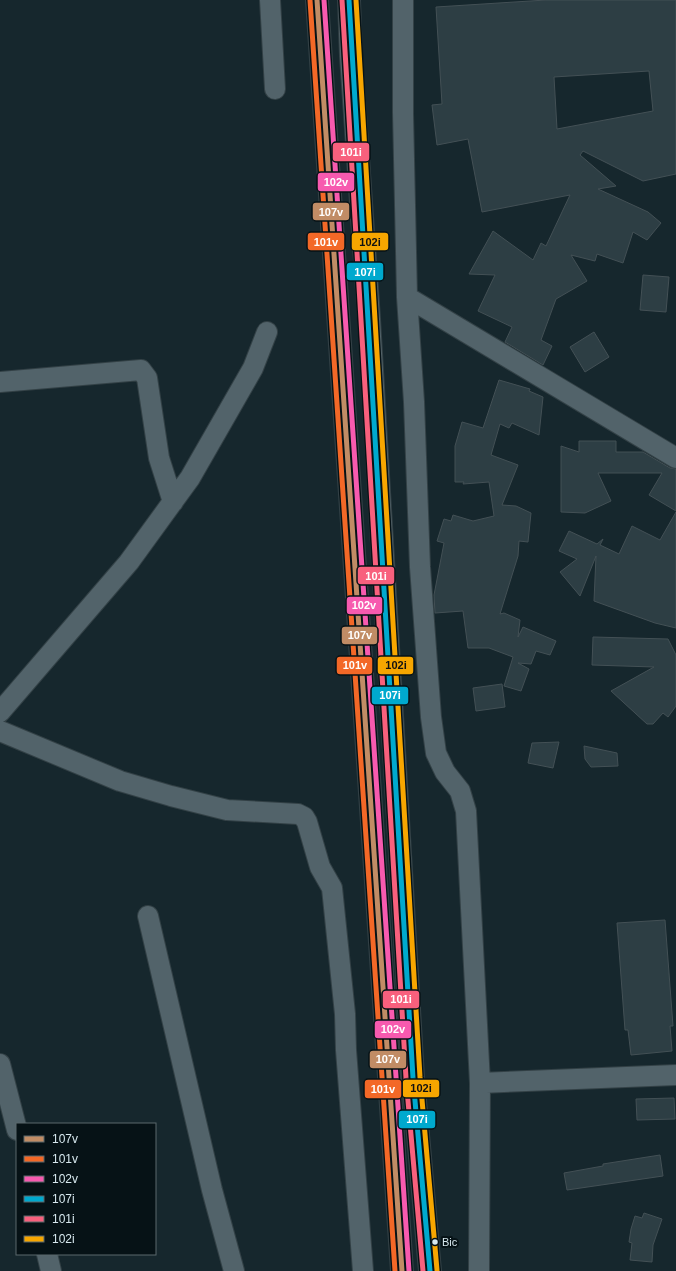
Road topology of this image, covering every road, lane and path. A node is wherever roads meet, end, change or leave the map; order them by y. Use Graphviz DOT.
graph roads {
  1 [pos="270,0"];
  2 [pos="317,0"];
  3 [pos="349,0"];
  4 [pos="403,0"];
  5 [pos="275,89"];
  6 [pos="407,297"];
  7 [pos="267,332"];
  8 [pos="0,382"];
  9 [pos="676,458"];
  10 [pos="173,502"];
  11 [pos="0,712"];
  12 [pos="0,731"];
  13 [pos="148,916"];
  14 [pos="0,1064"];
  15 [pos="676,1075"];
  16 [pos="480,1083"];
  17 [pos="16,1126"];
  18 [pos="46,1255"];
  19 [pos="51,1271"];
  20 [pos="234,1271"];
  21 [pos="364,1271"];
  22 [pos="402,1271"];
  23 [pos="430,1271"];
  24 [pos="479,1271"];
  1 -- 5 [label="street"];
  2 -- 22 [label="highway"];
  3 -- 23 [label="highway"];
  4 -- 6 [label="street"];
  6 -- 9 [label="street"];
  6 -- 16 [label="street"];
  7 -- 10 [label="street"];
  8 -- 10 [label="street"];
  10 -- 11 [label="street"];
  12 -- 21 [label="street"];
  13 -- 20 [label="street"];
  14 -- 17 [label="street"];
  15 -- 16 [label="street"];
  16 -- 24 [label="street"];
  18 -- 19 [label="street"];
}
